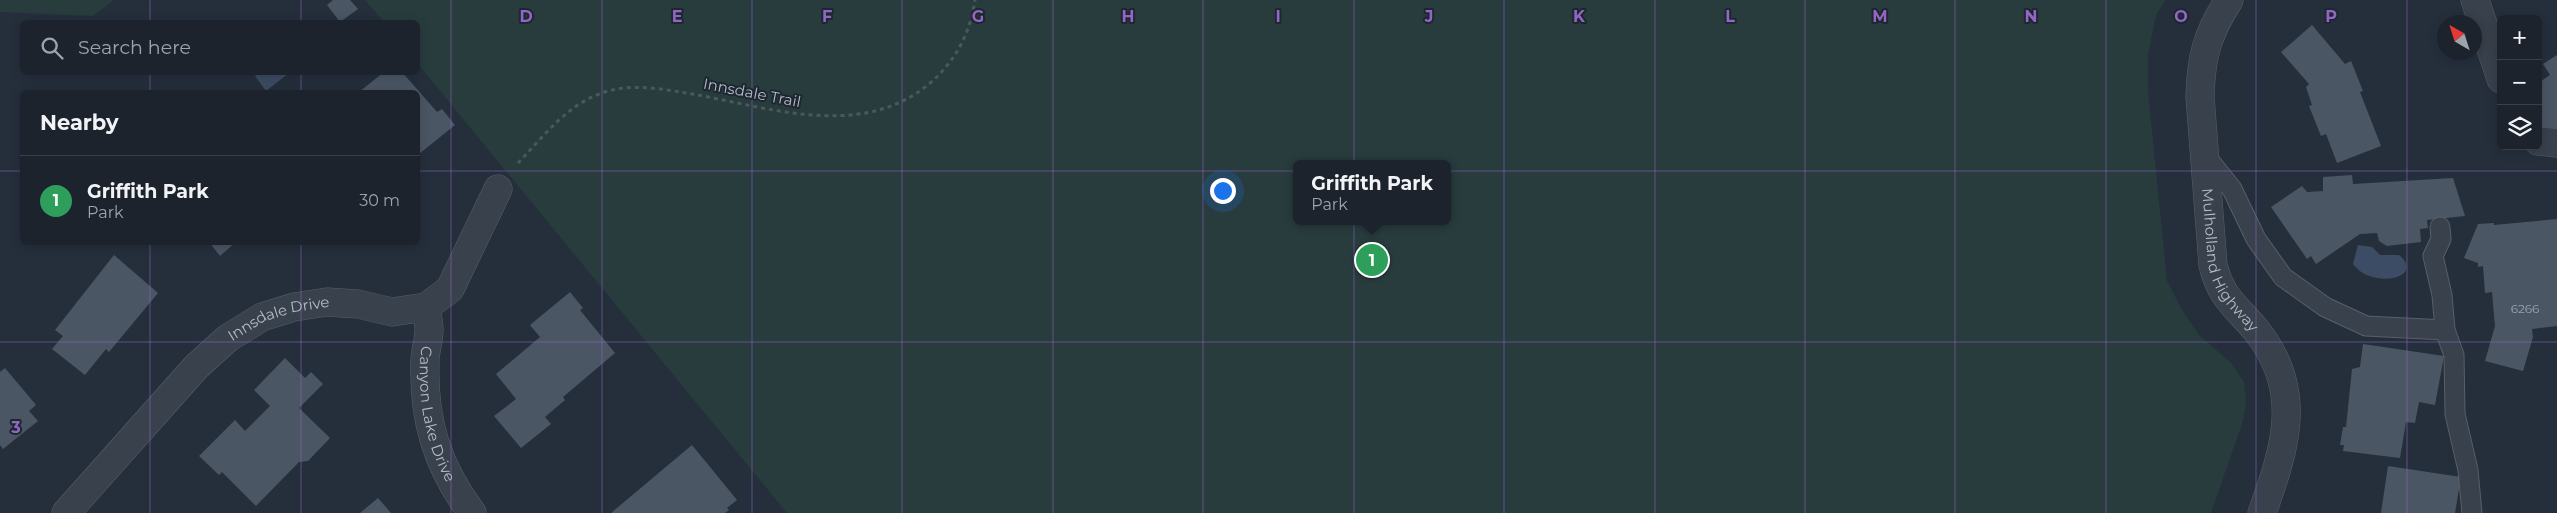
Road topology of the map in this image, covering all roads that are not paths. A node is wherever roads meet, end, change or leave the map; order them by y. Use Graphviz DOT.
graph roads {
  1 [pos="2229,0"];
  2 [pos="2475,0"];
  3 [pos="2497,67"];
  4 [pos="2542,141"];
  5 [pos="2557,143"];
  6 [pos="2204,154"];
  7 [pos="498,189"];
  8 [pos="2440,227"];
  9 [pos="426,307"];
  10 [pos="2445,330"];
  11 [pos="66,513"];
  12 [pos="472,513"];
  13 [pos="2262,513"];
  14 [pos="2472,513"];
  1 -- 6 [label="street, Mulholland Highway"];
  2 -- 3 [label="street"];
  4 -- 5 [label="street"];
  6 -- 10 [label="lane"];
  6 -- 13 [label="street, Mulholland Highway"];
  7 -- 9 [label="street, Innsdale Drive"];
  8 -- 10 [label="lane"];
  9 -- 11 [label="street, Innsdale Drive"];
  9 -- 12 [label="street, Canyon Lake Drive"];
  10 -- 14 [label="lane"];
}
